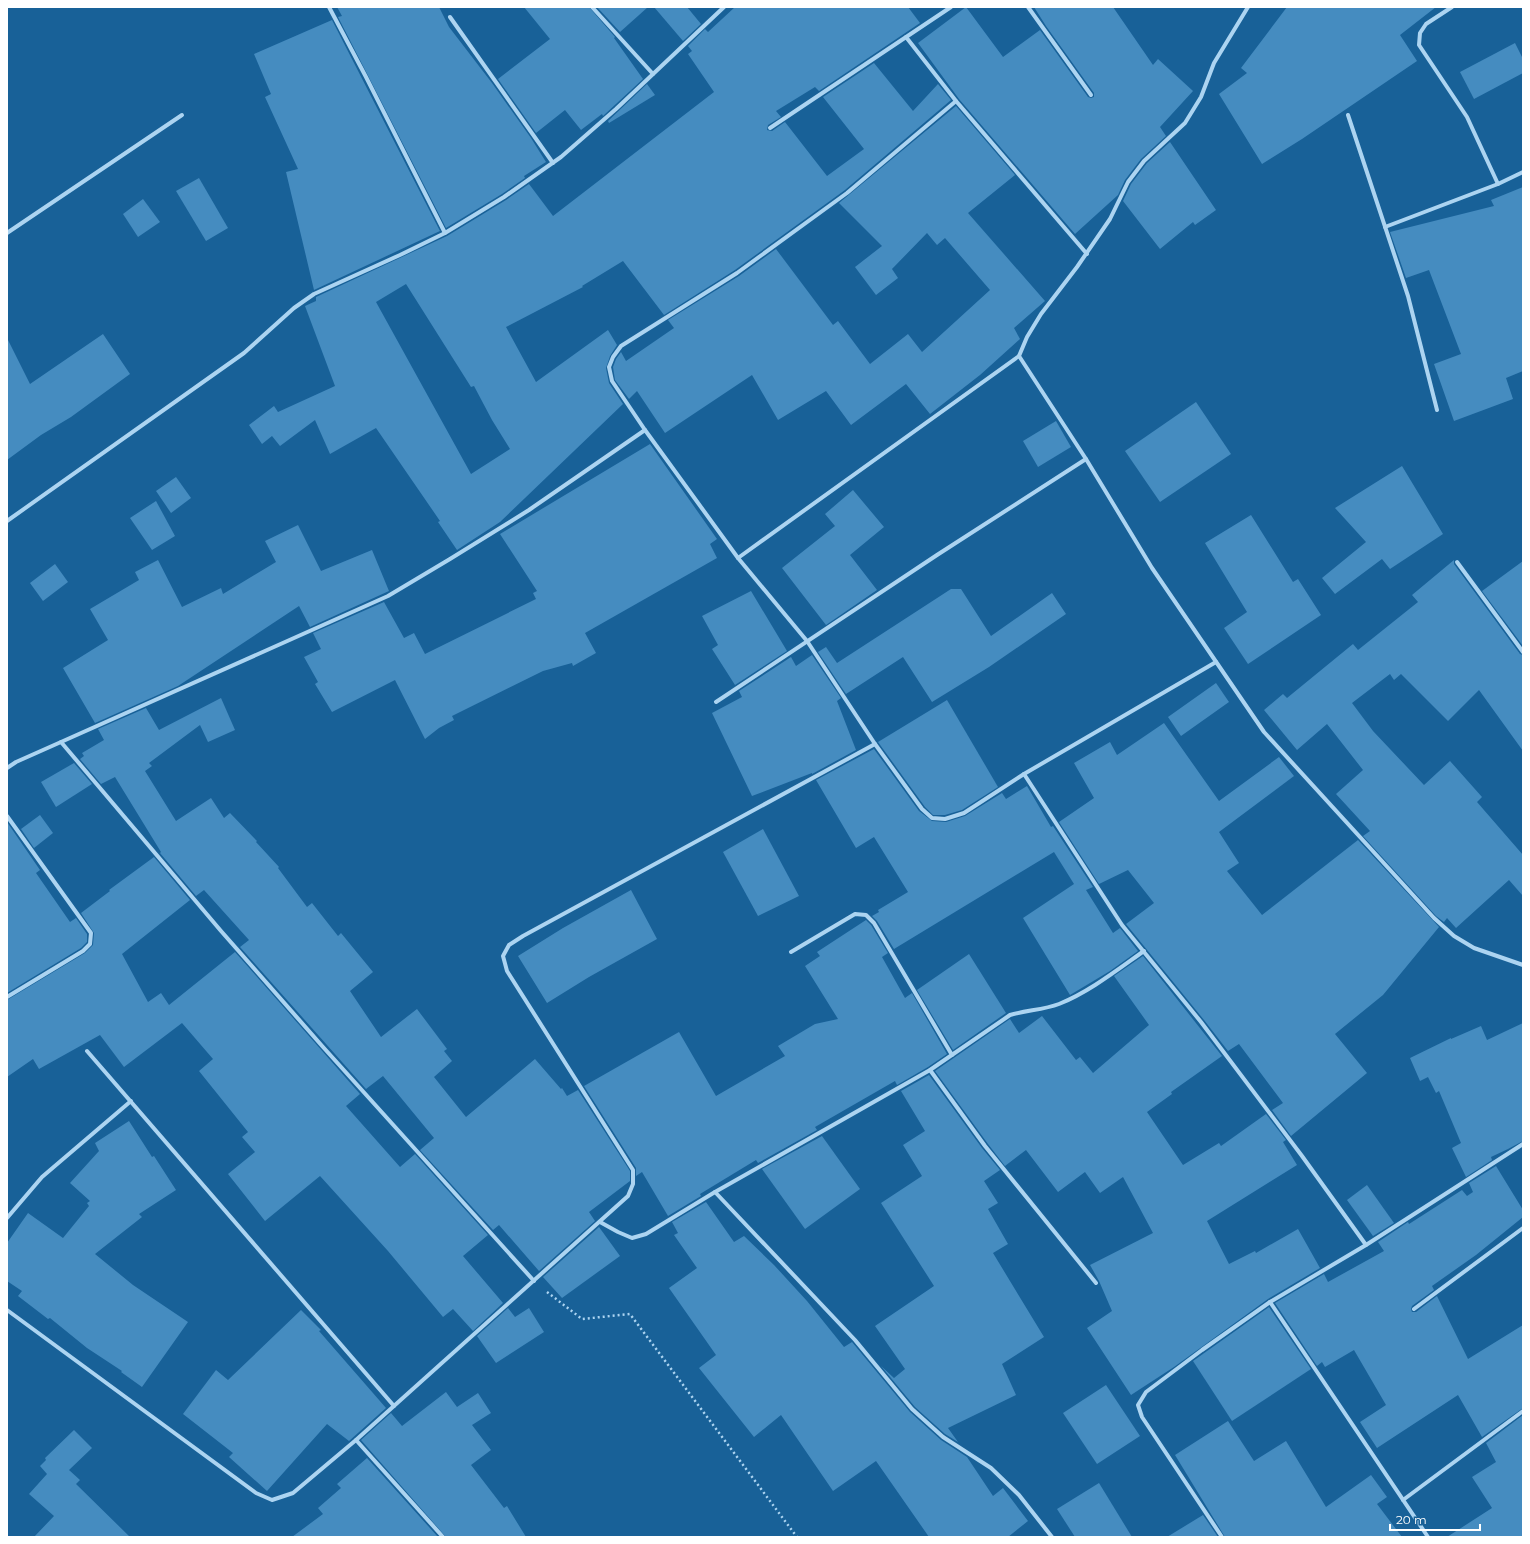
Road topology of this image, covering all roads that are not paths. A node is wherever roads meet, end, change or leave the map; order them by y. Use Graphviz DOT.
graph roads {
  1 [pos="329,7"];
  2 [pos="592,7"];
  3 [pos="724,7"];
  4 [pos="951,7"];
  5 [pos="1028,7"];
  6 [pos="1248,7"];
  7 [pos="1452,7"];
  8 [pos="450,17"];
  9 [pos="906,37"];
  10 [pos="653,74"];
  11 [pos="1091,95"];
  12 [pos="956,101"];
  13 [pos="182,115"];
  14 [pos="1348,115"];
  15 [pos="770,128"];
  16 [pos="553,163"];
  17 [pos="1523,172"];
  18 [pos="1498,184"];
  19 [pos="1385,227"];
  20 [pos="445,233"];
  21 [pos="7,234"];
  22 [pos="1086,254"];
  23 [pos="1019,356"];
  24 [pos="1437,410"];
  25 [pos="645,430"];
  26 [pos="1086,459"];
  27 [pos="7,521"];
  28 [pos="738,558"];
  29 [pos="1457,562"];
  30 [pos="807,641"];
  31 [pos="1523,652"];
  32 [pos="1216,662"];
  33 [pos="716,702"];
  34 [pos="61,742"];
  35 [pos="875,744"];
  36 [pos="7,768"];
  37 [pos="1024,774"];
  38 [pos="7,816"];
  39 [pos="1144,951"];
  40 [pos="791,952"];
  41 [pos="1523,965"];
  42 [pos="7,997"];
  43 [pos="87,1050"];
  44 [pos="952,1055"];
  45 [pos="930,1070"];
  46 [pos="131,1101"];
  47 [pos="1523,1144"];
  48 [pos="715,1192"];
  49 [pos="7,1218"];
  50 [pos="600,1222"];
  51 [pos="1523,1228"];
  52 [pos="1366,1245"];
  53 [pos="534,1282"];
  54 [pos="1096,1283"];
  55 [pos="1270,1302"];
  56 [pos="1414,1309"];
  57 [pos="7,1310"];
  58 [pos="394,1406"];
  59 [pos="1523,1411"];
  60 [pos="356,1440"];
  61 [pos="1403,1500"];
  62 [pos="444,1537"];
  63 [pos="1052,1537"];
  64 [pos="1222,1537"];
  65 [pos="1428,1537"];
  1 -- 20 [label="street"];
  2 -- 10 [label="street"];
  3 -- 10 [label="street"];
  4 -- 9 [label="street"];
  5 -- 11 [label="street"];
  6 -- 22 [label="street"];
  7 -- 18 [label="street"];
  8 -- 16 [label="street"];
  9 -- 12 [label="street"];
  9 -- 15 [label="street"];
  10 -- 16 [label="street"];
  12 -- 22 [label="street"];
  12 -- 25 [label="street"];
  13 -- 21 [label="street"];
  14 -- 19 [label="street"];
  16 -- 20 [label="street"];
  17 -- 18 [label="street"];
  18 -- 19 [label="street"];
  19 -- 24 [label="street"];
  20 -- 27 [label="street"];
  22 -- 23 [label="street"];
  23 -- 26 [label="street"];
  23 -- 28 [label="street"];
  25 -- 28 [label="street"];
  25 -- 34 [label="street"];
  26 -- 30 [label="street"];
  26 -- 32 [label="street"];
  28 -- 30 [label="street"];
  29 -- 31 [label="street"];
  30 -- 33 [label="street"];
  30 -- 35 [label="street"];
  32 -- 37 [label="street"];
  32 -- 41 [label="street"];
  34 -- 36 [label="street"];
  34 -- 53 [label="street"];
  35 -- 37 [label="street"];
  35 -- 50 [label="street"];
  37 -- 39 [label="street"];
  38 -- 42 [label="street"];
  39 -- 44 [label="street"];
  39 -- 52 [label="street"];
  40 -- 44 [label="street"];
  43 -- 46 [label="street"];
  44 -- 45 [label="street"];
  45 -- 48 [label="street"];
  45 -- 54 [label="street"];
  46 -- 49 [label="street"];
  46 -- 58 [label="street"];
  47 -- 52 [label="street"];
  48 -- 50 [label="street"];
  48 -- 63 [label="street"];
  50 -- 53 [label="street"];
  51 -- 56 [label="street"];
  52 -- 55 [label="street"];
  53 -- 58 [label="street"];
  55 -- 61 [label="street"];
  55 -- 64 [label="street"];
  57 -- 60 [label="street"];
  58 -- 60 [label="street"];
  59 -- 61 [label="street"];
  60 -- 62 [label="street"];
  61 -- 65 [label="street"];
}
